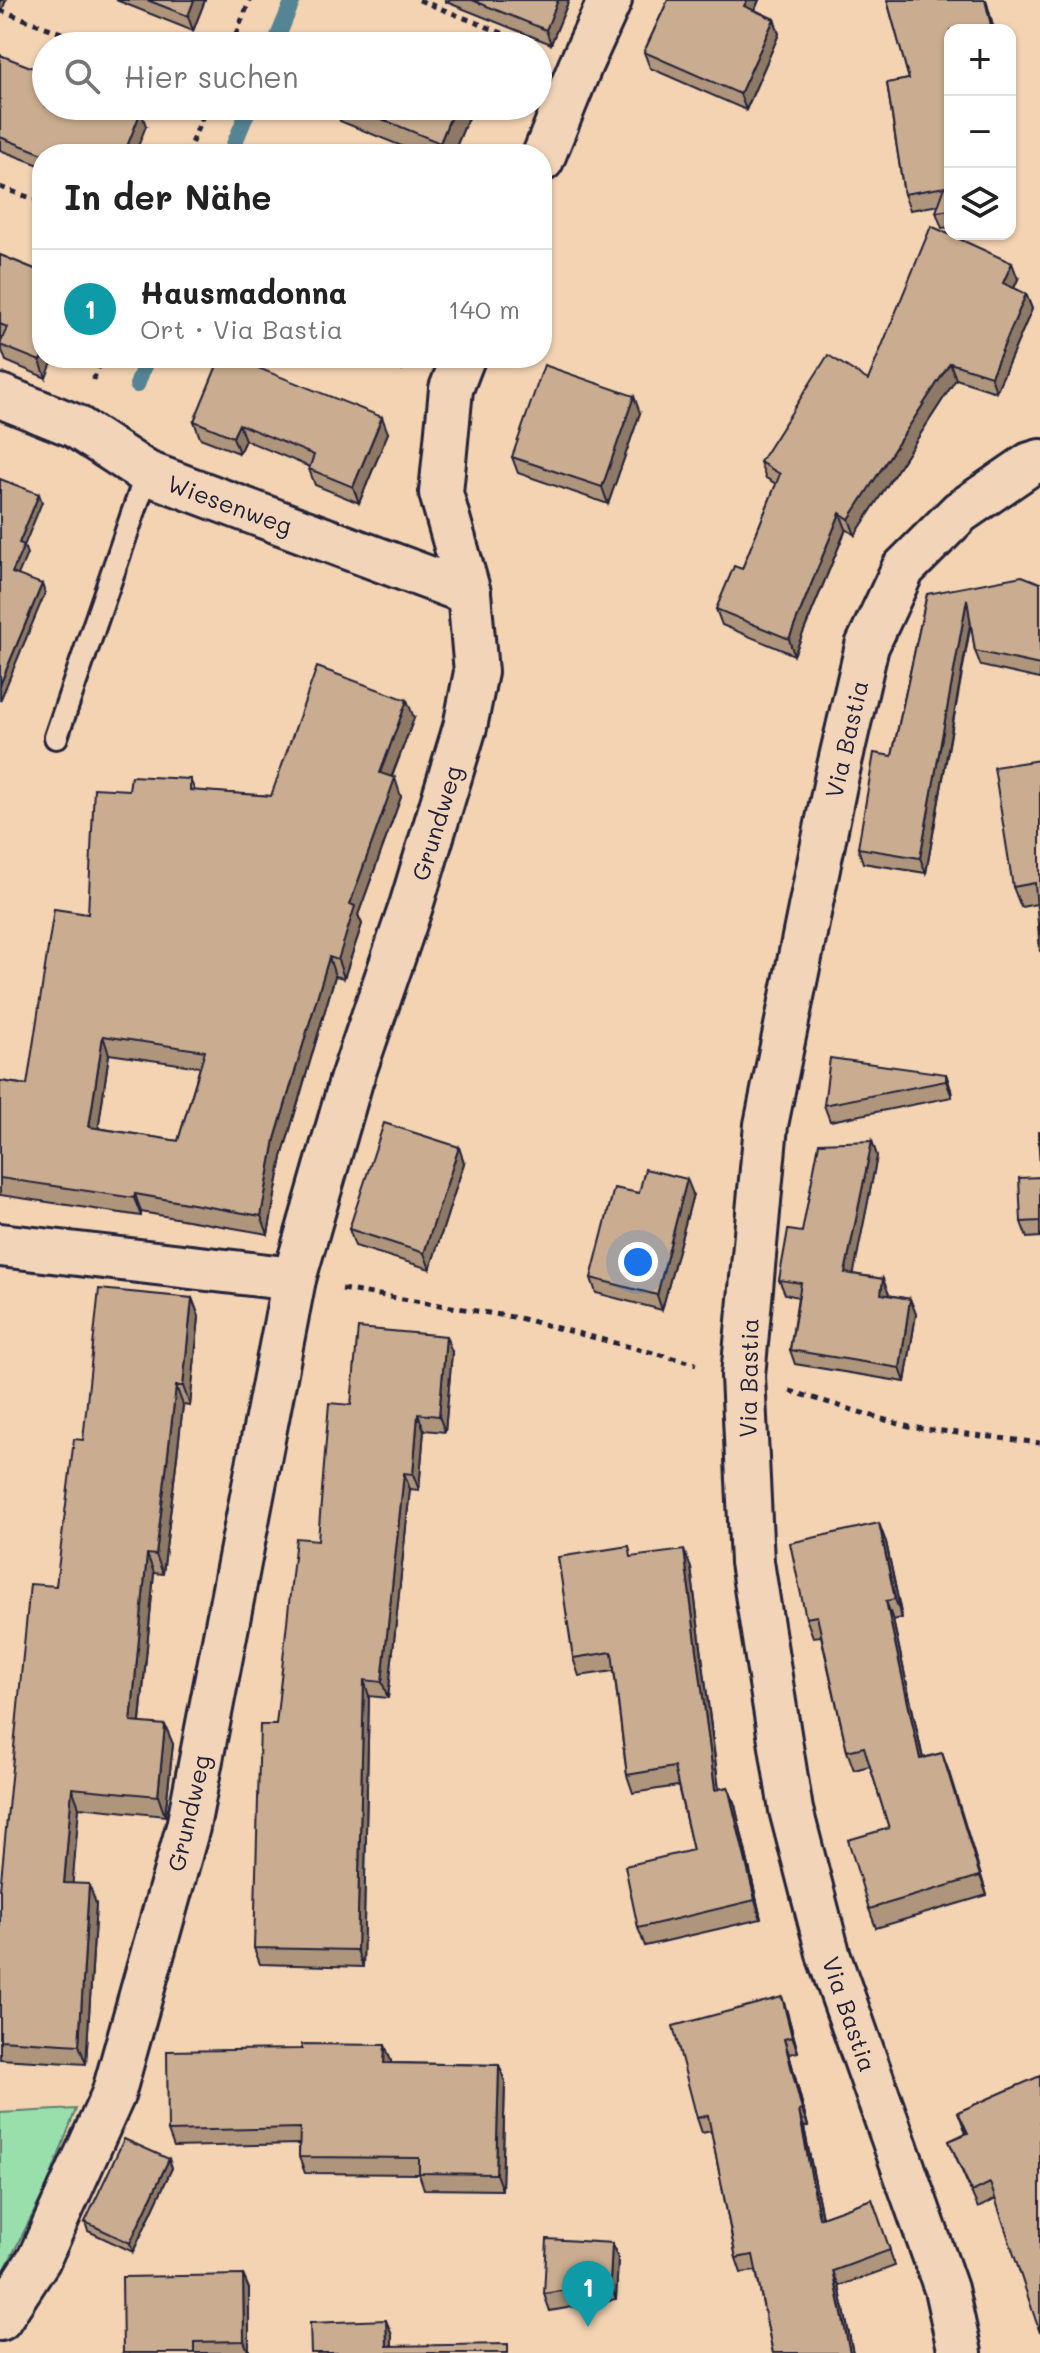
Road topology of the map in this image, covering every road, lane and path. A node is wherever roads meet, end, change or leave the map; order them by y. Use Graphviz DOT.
graph roads {
  1 [pos="250,0"];
  2 [pos="419,0"];
  3 [pos="610,0"];
  4 [pos="0,10"];
  5 [pos="59,32"];
  6 [pos="237,32"];
  7 [pos="500,32"];
  8 [pos="201,120"];
  9 [pos="191,144"];
  10 [pos="548,144"];
  11 [pos="0,187"];
  12 [pos="32,198"];
  13 [pos="459,368"];
  14 [pos="0,396"];
  15 [pos="1040,461"];
  16 [pos="147,473"];
  17 [pos="469,593"];
  18 [pos="56,737"];
  19 [pos="0,1245"];
  20 [pos="294,1279"];
  21 [pos="369,1295"];
  22 [pos="673,1358"];
  23 [pos="804,1395"];
  24 [pos="1040,1443"];
  25 [pos="0,2319"];
  26 [pos="960,2353"];
  1 -- 6 [label="path"];
  2 -- 7 [label="path"];
  3 -- 10 [label="street"];
  4 -- 5 [label="path"];
  8 -- 9 [label="path"];
  11 -- 12 [label="path"];
  13 -- 17 [label="street, Grundweg"];
  14 -- 16 [label="street, Wiesenweg"];
  15 -- 26 [label="street, Via Bastia"];
  16 -- 17 [label="street, Wiesenweg"];
  16 -- 18 [label="lane"];
  17 -- 20 [label="street, Grundweg"];
  19 -- 20 [label="street"];
  20 -- 25 [label="street, Grundweg"];
  21 -- 22 [label="path"];
  23 -- 24 [label="path"];
}
